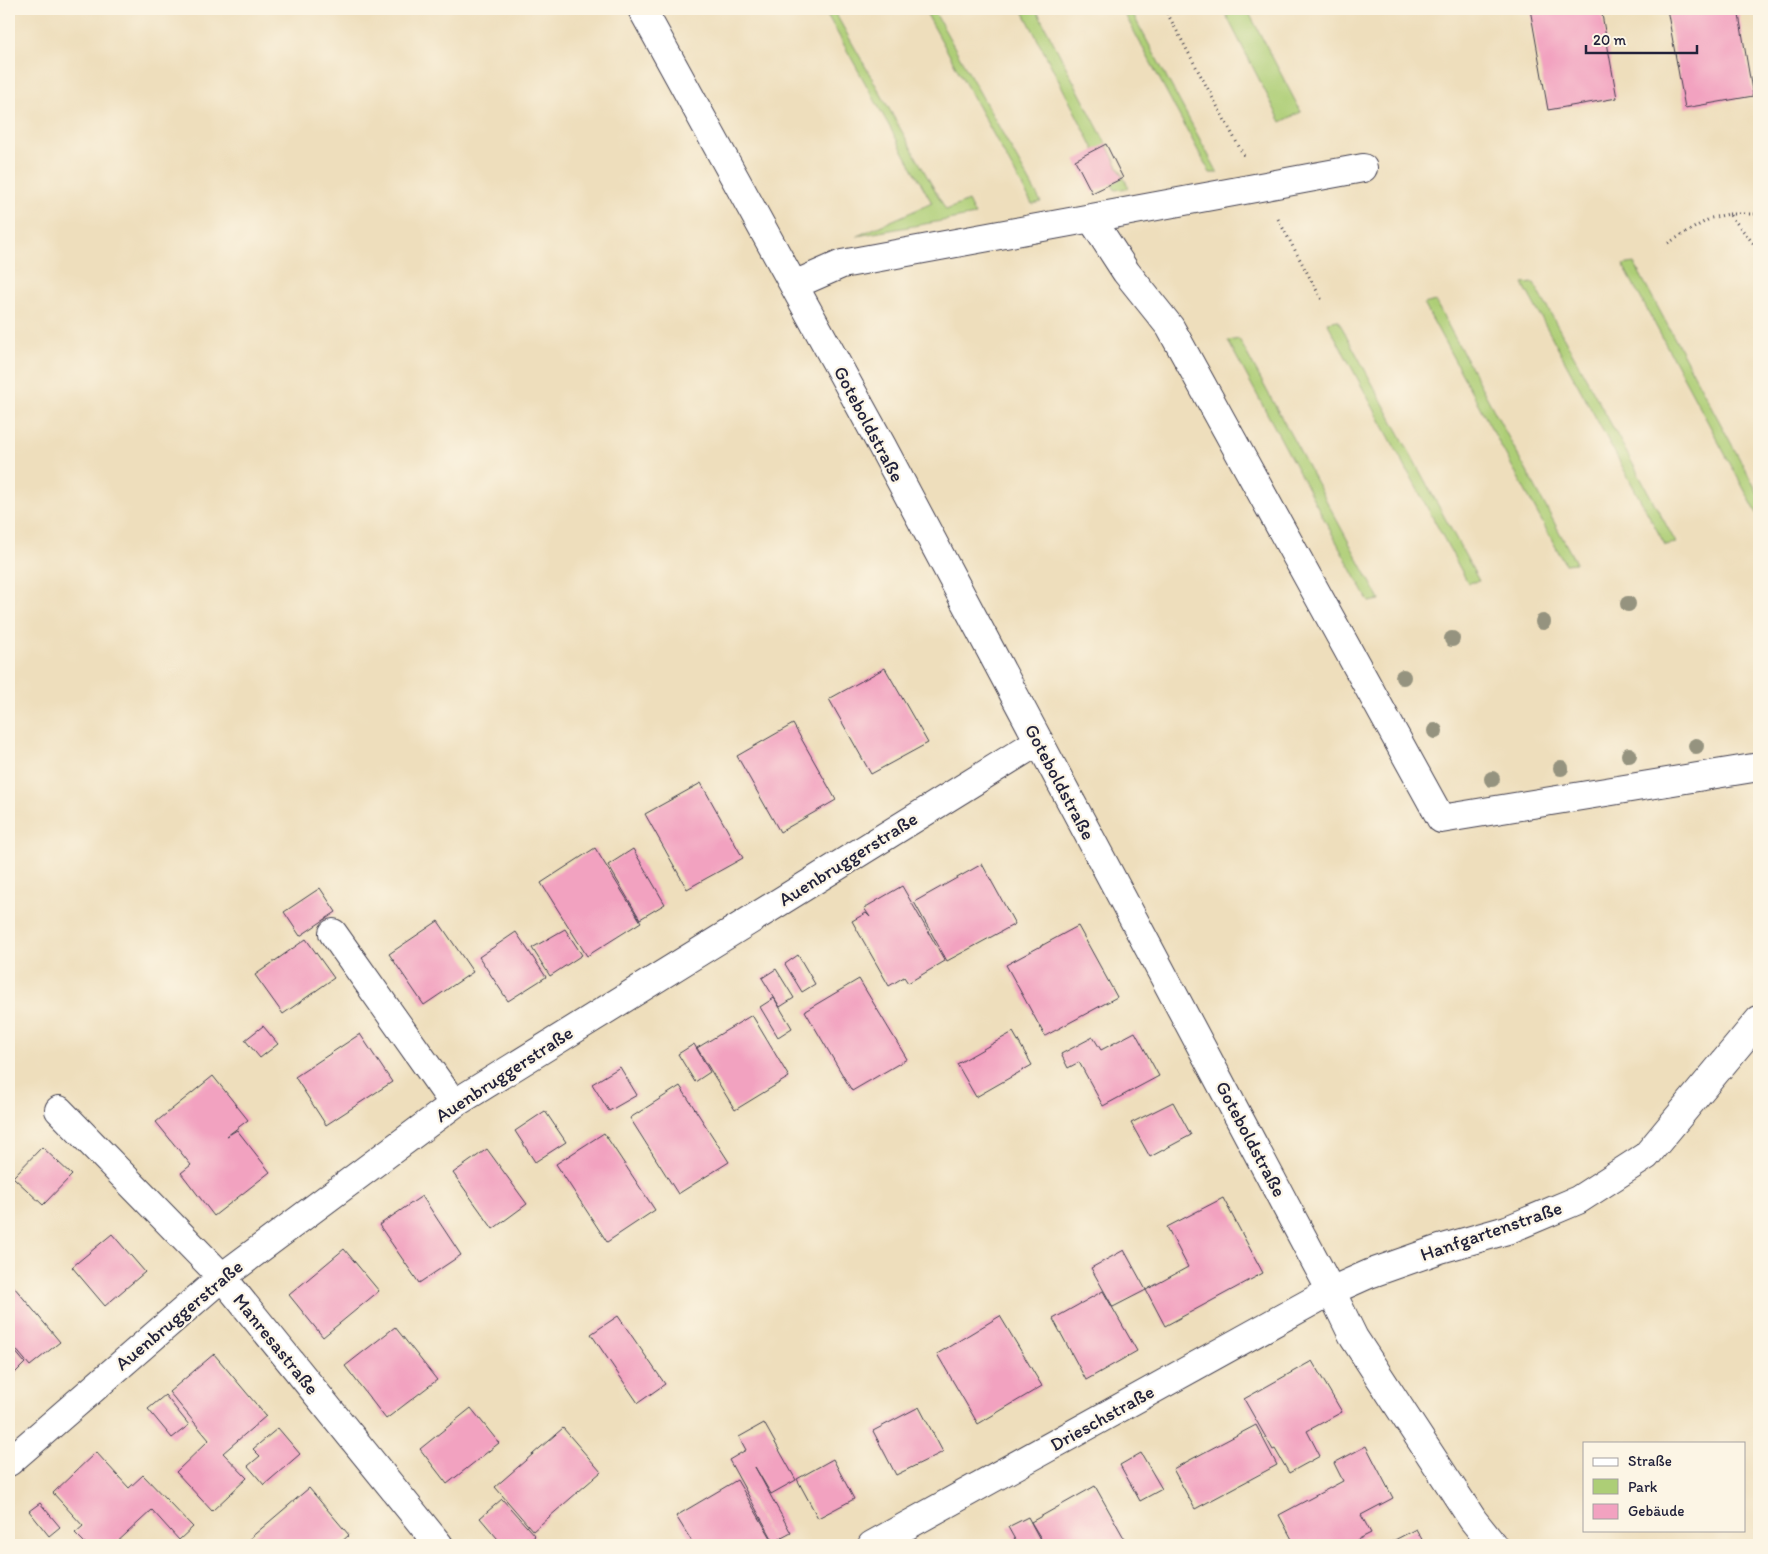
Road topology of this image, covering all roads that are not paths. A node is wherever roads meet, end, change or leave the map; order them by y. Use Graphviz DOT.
graph roads {
  1 [pos="642,9"];
  2 [pos="1363,168"];
  3 [pos="1091,218"];
  4 [pos="794,285"];
  5 [pos="1039,741"];
  6 [pos="1759,768"];
  7 [pos="333,934"];
  8 [pos="1759,1020"];
  9 [pos="454,1104"];
  10 [pos="59,1110"];
  11 [pos="222,1277"];
  12 [pos="1331,1291"];
  13 [pos="9,1462"];
  14 [pos="439,1545"];
  15 [pos="872,1545"];
  16 [pos="1494,1545"];
  1 -- 4 [label="street, Goteboldstraße"];
  2 -- 3 [label="street"];
  3 -- 4 [label="street"];
  3 -- 6 [label="street"];
  4 -- 5 [label="street, Goteboldstraße"];
  5 -- 9 [label="street, Auenbruggerstraße"];
  5 -- 12 [label="street, Goteboldstraße"];
  7 -- 9 [label="street"];
  8 -- 12 [label="street, Hanfgartenstraße"];
  9 -- 11 [label="street, Auenbruggerstraße"];
  10 -- 11 [label="street, Manresastraße"];
  11 -- 13 [label="street, Auenbruggerstraße"];
  11 -- 14 [label="street, Manresastraße"];
  12 -- 15 [label="street, Drieschstraße"];
  12 -- 16 [label="street, Goteboldstraße"];
}
